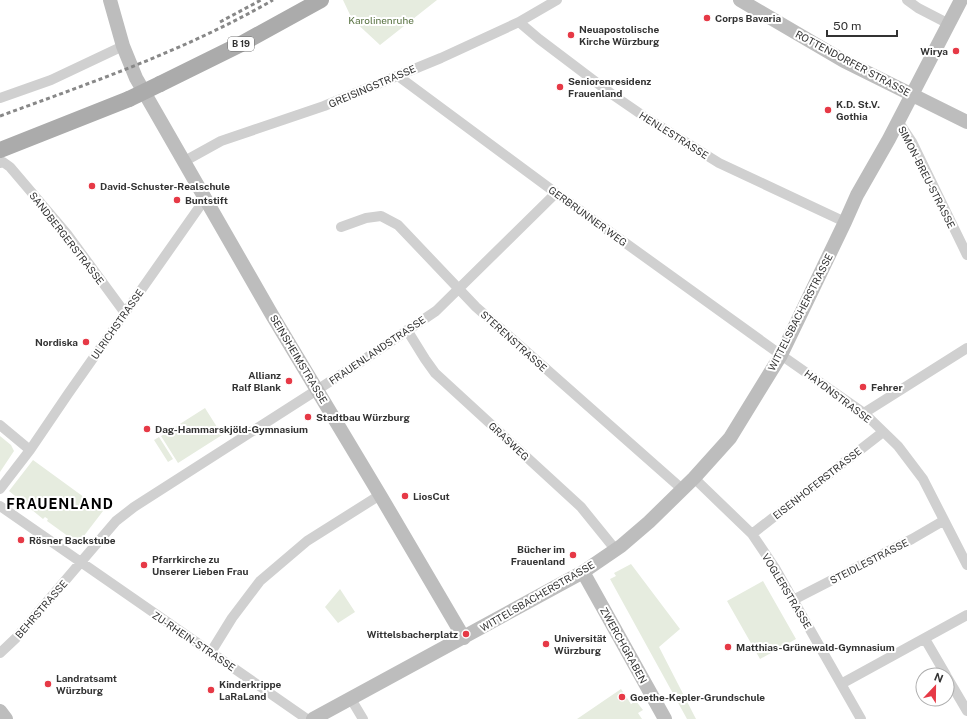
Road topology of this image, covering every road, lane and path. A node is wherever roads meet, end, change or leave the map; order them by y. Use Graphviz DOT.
graph roads {
  1 [pos="110,0"];
  2 [pos="300,0"];
  3 [pos="321,0"];
  4 [pos="557,0"];
  5 [pos="740,0"];
  6 [pos="907,0"];
  7 [pos="961,0"];
  8 [pos="519,22"];
  9 [pos="949,24"];
  10 [pos="123,46"];
  11 [pos="398,76"];
  12 [pos="157,80"];
  13 [pos="127,94"];
  14 [pos="912,95"];
  15 [pos="0,98"];
  16 [pos="898,121"];
  17 [pos="967,122"];
  18 [pos="0,141"];
  19 [pos="2,159"];
  20 [pos="183,162"];
  21 [pos="556,193"];
  22 [pos="205,199"];
  23 [pos="845,222"];
  24 [pos="341,227"];
  25 [pos="967,255"];
  26 [pos="458,289"];
  27 [pos="125,313"];
  28 [pos="407,330"];
  29 [pos="967,348"];
  30 [pos="781,355"];
  31 [pos="317,390"];
  32 [pos="864,413"];
  33 [pos="0,425"];
  34 [pos="883,432"];
  35 [pos="30,450"];
  36 [pos="694,478"];
  37 [pos="0,489"];
  38 [pos="682,489"];
  39 [pos="380,495"];
  40 [pos="0,506"];
  41 [pos="943,521"];
  42 [pos="752,534"];
  43 [pos="615,550"];
  44 [pos="81,563"];
  45 [pos="967,564"];
  46 [pos="583,572"];
  47 [pos="793,600"];
  48 [pos="967,615"];
  49 [pos="464,638"];
  50 [pos="925,638"];
  51 [pos="210,652"];
  52 [pos="0,654"];
  53 [pos="941,667"];
  54 [pos="841,684"];
  55 [pos="955,691"];
  56 [pos="351,699"];
  57 [pos="967,711"];
  58 [pos="0,712"];
  59 [pos="6,719"];
  60 [pos="307,719"];
  61 [pos="313,719"];
  62 [pos="363,719"];
  63 [pos="664,719"];
  64 [pos="861,719"];
  1 -- 10 [label="street, SEINSHEIMSTRASSE"];
  2 -- 12 [label="main road, B 19"];
  3 -- 12 [label="main road, B 19"];
  4 -- 8 [label="street, GREISINGSTRASSE"];
  5 -- 14 [label="street, ROTTENDORFER STRASSE"];
  6 -- 9 [label="street"];
  7 -- 9 [label="street, WITTELSBACHERSTRASSE"];
  8 -- 11 [label="street, GREISINGSTRASSE"];
  8 -- 23 [label="street, HENLESTRASSE"];
  9 -- 14 [label="street, WITTELSBACHERSTRASSE"];
  10 -- 15 [label="street"];
  10 -- 20 [label="street, SEINSHEIMSTRASSE"];
  11 -- 20 [label="street, GREISINGSTRASSE"];
  11 -- 21 [label="street, GERBRUNNER WEG"];
  12 -- 13 [label="main road, B 19, bridge"];
  13 -- 18 [label="main road, B 19"];
  13 -- 19 [label="main road, B 19"];
  14 -- 16 [label="street, WITTELSBACHERSTRASSE"];
  14 -- 17 [label="street, ROTTENDORFER STRASSE"];
  16 -- 23 [label="street, WITTELSBACHERSTRASSE"];
  16 -- 25 [label="street, SIMON-BREU-STRASSE"];
  19 -- 27 [label="street, SANDBERGERSTRASSE"];
  20 -- 22 [label="street, SEINSHEIMSTRASSE"];
  21 -- 26 [label="street, FRAUENLANDSTRASSE"];
  21 -- 30 [label="street, GERBRUNNER WEG"];
  22 -- 27 [label="street, ULRICHSTRASSE"];
  22 -- 31 [label="street, SEINSHEIMSTRASSE"];
  23 -- 30 [label="street, WITTELSBACHERSTRASSE"];
  24 -- 26 [label="street, STERENSTRASSE"];
  26 -- 28 [label="street, FRAUENLANDSTRASSE"];
  26 -- 38 [label="street, STERENSTRASSE"];
  27 -- 35 [label="street, ULRICHSTRASSE"];
  28 -- 31 [label="street, FRAUENLANDSTRASSE"];
  28 -- 43 [label="street, GRASWEG"];
  29 -- 32 [label="street"];
  30 -- 32 [label="street, HAYDNSTRASSE"];
  30 -- 36 [label="street, WITTELSBACHERSTRASSE"];
  31 -- 39 [label="street, SEINSHEIMSTRASSE"];
  31 -- 44 [label="street, FRAUENLANDSTRASSE"];
  32 -- 34 [label="street, HAYDNSTRASSE"];
  33 -- 35 [label="street"];
  34 -- 41 [label="street, HAYDNSTRASSE"];
  34 -- 42 [label="street, EISENHOFERSTRASSE"];
  35 -- 37 [label="street, ULRICHSTRASSE"];
  36 -- 38 [label="street, WITTELSBACHERSTRASSE"];
  36 -- 42 [label="street, VOGLERSTRASSE"];
  38 -- 43 [label="street, WITTELSBACHERSTRASSE"];
  39 -- 49 [label="street, SEINSHEIMSTRASSE"];
  39 -- 51 [label="street"];
  40 -- 44 [label="street, ZU-RHEIN-STRASSE"];
  41 -- 45 [label="street, HAYDNSTRASSE"];
  41 -- 47 [label="street, STEIDLESTRASSE"];
  42 -- 47 [label="street, VOGLERSTRASSE"];
  43 -- 46 [label="street, WITTELSBACHERSTRASSE"];
  44 -- 51 [label="street, ZU-RHEIN-STRASSE"];
  44 -- 52 [label="street, BEHRSTRASSE"];
  46 -- 49 [label="street, WITTELSBACHERSTRASSE"];
  46 -- 63 [label="street, ZWERCHGRABEN"];
  47 -- 54 [label="street, VOGLERSTRASSE"];
  48 -- 50 [label="street"];
  49 -- 56 [label="street, WITTELSBACHERSTRASSE"];
  50 -- 53 [label="street"];
  50 -- 54 [label="street"];
  51 -- 60 [label="street, ZU-RHEIN-STRASSE"];
  54 -- 64 [label="street, VOGLERSTRASSE"];
  55 -- 57 [label="street"];
  56 -- 61 [label="street, WITTELSBACHERSTRASSE"];
  56 -- 62 [label="street"];
  58 -- 59 [label="street"];
}
